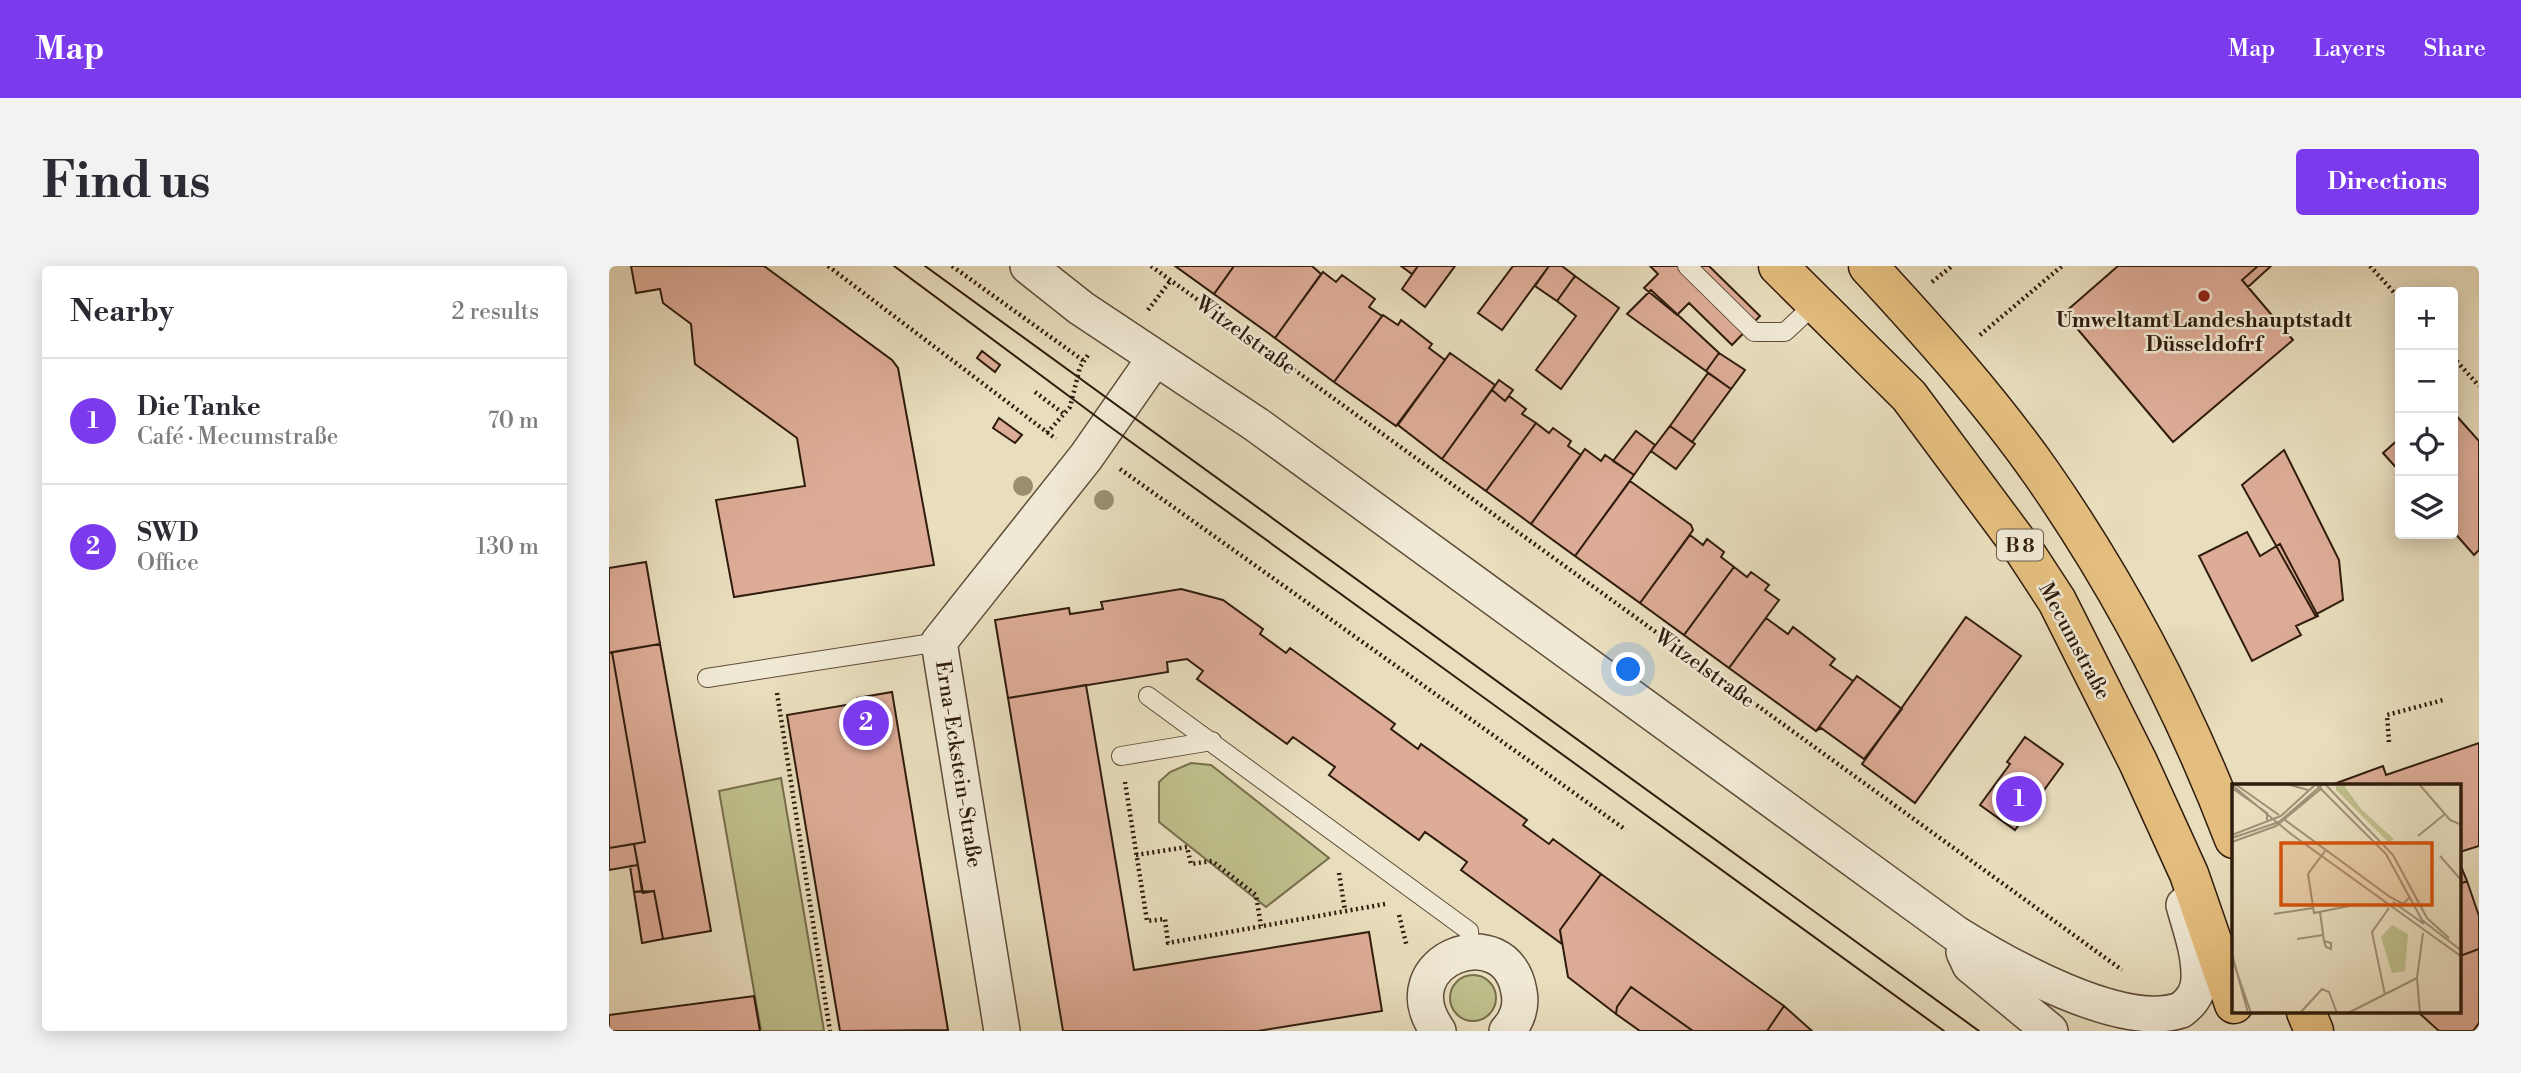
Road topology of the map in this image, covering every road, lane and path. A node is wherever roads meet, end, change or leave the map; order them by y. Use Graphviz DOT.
graph roads {
  1 [pos="828,266"];
  2 [pos="952,266"];
  3 [pos="1028,266"];
  4 [pos="1151,266"];
  5 [pos="1688,266"];
  6 [pos="1778,266"];
  7 [pos="1868,266"];
  8 [pos="2063,266"];
  9 [pos="2370,266"];
  10 [pos="1171,280"];
  11 [pos="2395,294"];
  12 [pos="1816,303"];
  13 [pos="1144,315"];
  14 [pos="1089,355"];
  15 [pos="1155,358"];
  16 [pos="1084,361"];
  17 [pos="1950,361"];
  18 [pos="2458,363"];
  19 [pos="2479,386"];
  20 [pos="1035,392"];
  21 [pos="1064,414"];
  22 [pos="1048,433"];
  23 [pos="1063,444"];
  24 [pos="1114,468"];
  25 [pos="939,642"];
  26 [pos="772,668"];
  27 [pos="707,678"];
  28 [pos="1148,696"];
  29 [pos="2443,700"];
  30 [pos="1212,741"];
  31 [pos="2389,742"];
  32 [pos="1121,757"];
  33 [pos="1626,830"];
  34 [pos="2232,834"];
  35 [pos="1136,855"];
  36 [pos="1339,873"];
  37 [pos="2189,874"];
  38 [pos="1397,902"];
  39 [pos="1345,911"];
  40 [pos="1399,912"];
  41 [pos="1261,926"];
  42 [pos="1955,933"];
  43 [pos="1471,952"];
  44 [pos="1434,970"];
  45 [pos="2125,972"];
  46 [pos="2232,998"];
  47 [pos="2238,1014"];
  48 [pos="2307,1014"];
  49 [pos="830,1031"];
  50 [pos="1002,1031"];
  51 [pos="1438,1031"];
  52 [pos="1507,1031"];
  53 [pos="2050,1031"];
  54 [pos="2243,1031"];
  55 [pos="2314,1031"];
  1 -- 22 [label="path"];
  2 -- 16 [label="path"];
  3 -- 15 [label="street"];
  4 -- 10 [label="path, Witzelstraße"];
  5 -- 12 [label="lane"];
  6 -- 12 [label="main road, Mecumstraße / B 8"];
  7 -- 17 [label="main road, B 8"];
  8 -- 17 [label="path"];
  9 -- 11 [label="path"];
  10 -- 13 [label="path"];
  10 -- 45 [label="path, Witzelstraße"];
  12 -- 37 [label="main road, Mecumstraße / B 8"];
  14 -- 16 [label="path"];
  15 -- 25 [label="street, Erna-Eckstein-Straße"];
  15 -- 42 [label="street"];
  16 -- 21 [label="path"];
  17 -- 34 [label="main road, B 8"];
  18 -- 19 [label="path"];
  20 -- 21 [label="path"];
  21 -- 22 [label="path"];
  22 -- 23 [label="path"];
  24 -- 33 [label="path"];
  25 -- 26 [label="lane"];
  25 -- 50 [label="street, Erna-Eckstein-Straße"];
  26 -- 27 [label="lane"];
  26 -- 49 [label="path"];
  28 -- 30 [label="lane"];
  29 -- 31 [label="path"];
  30 -- 32 [label="lane"];
  30 -- 43 [label="lane"];
  32 -- 35 [label="path"];
  35 -- 41 [label="path"];
  35 -- 41 [label="path"];
  36 -- 39 [label="path"];
  37 -- 42 [label="street"];
  37 -- 46 [label="main road, Mecumstraße / B 8"];
  38 -- 39 [label="path"];
  39 -- 41 [label="path"];
  40 -- 44 [label="path"];
  42 -- 53 [label="street"];
  43 -- 44 [label="street"];
  43 -- 52 [label="street"];
  44 -- 51 [label="street"];
  47 -- 54 [label="main road"];
  48 -- 55 [label="main road"];
}
